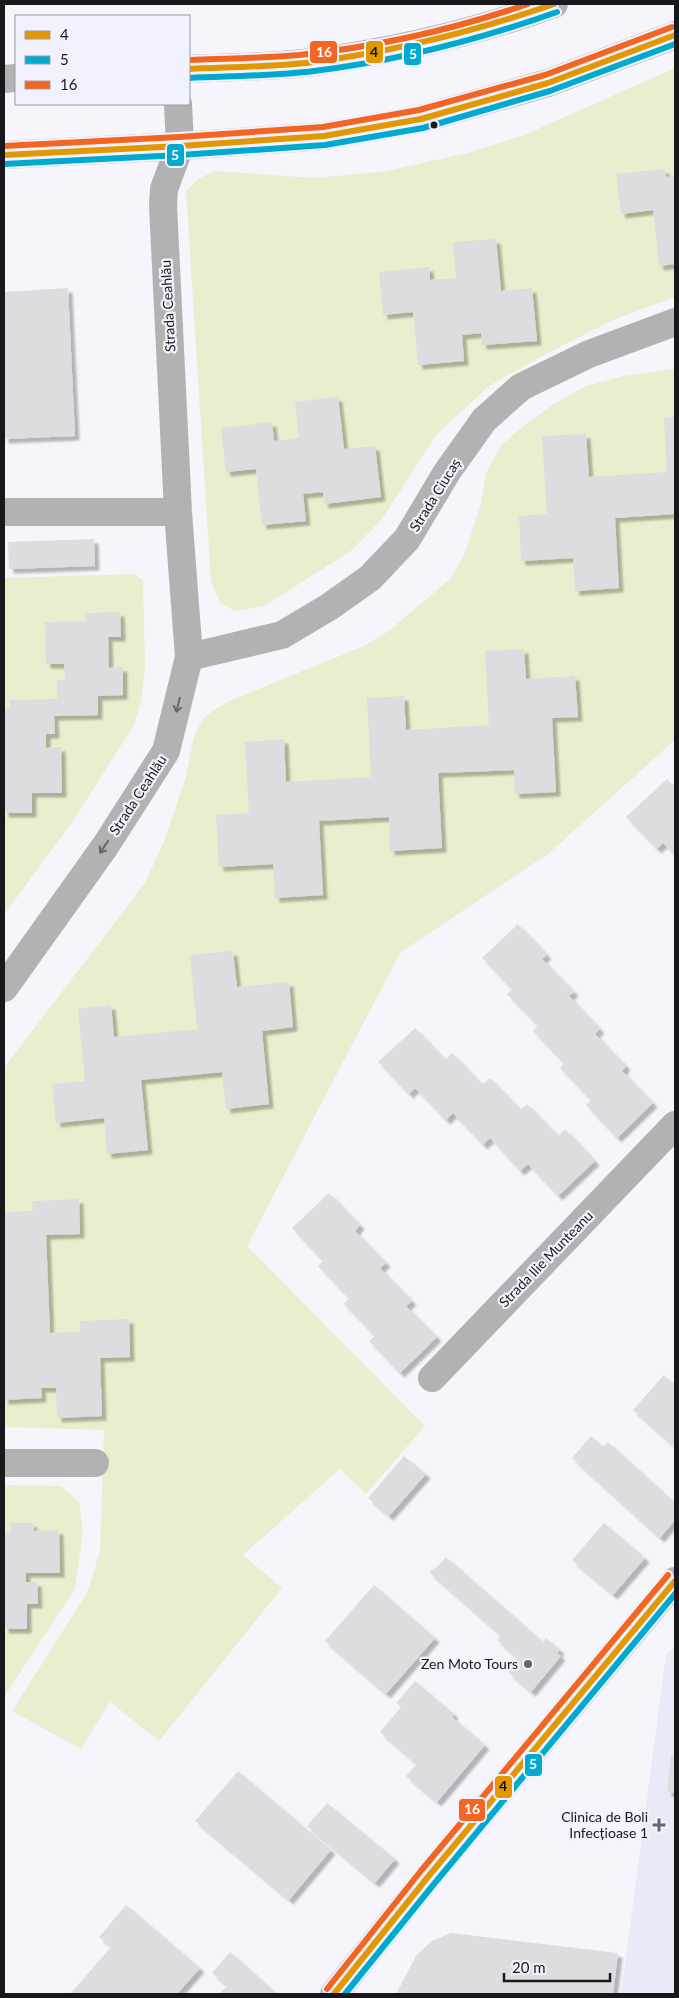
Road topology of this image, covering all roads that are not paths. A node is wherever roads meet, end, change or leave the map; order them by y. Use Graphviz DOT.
graph roads {
  1 [pos="554,4"];
  2 [pos="675,35"];
  3 [pos="190,69"];
  4 [pos="178,105"];
  5 [pos="180,146"];
  6 [pos="4,155"];
  7 [pos="675,322"];
  8 [pos="4,512"];
  9 [pos="178,512"];
  10 [pos="189,657"];
  11 [pos="4,988"];
  12 [pos="671,1140"];
  13 [pos="432,1378"];
  14 [pos="4,1463"];
  15 [pos="95,1463"];
  16 [pos="675,1581"];
  17 [pos="334,1994"];
  1 -- 3 [label="street"];
  2 -- 5 [label="street"];
  4 -- 5 [label="street, Strada Ceahlău"];
  5 -- 6 [label="street"];
  5 -- 9 [label="street, Strada Ceahlău"];
  7 -- 10 [label="street, Strada Ciucaș"];
  8 -- 9 [label="street"];
  9 -- 10 [label="street, Strada Ceahlău"];
  10 -- 11 [label="street, Strada Ceahlău, one-way"];
  12 -- 13 [label="street, Strada Ilie Munteanu"];
  14 -- 15 [label="street"];
  16 -- 17 [label="main road"];
}
